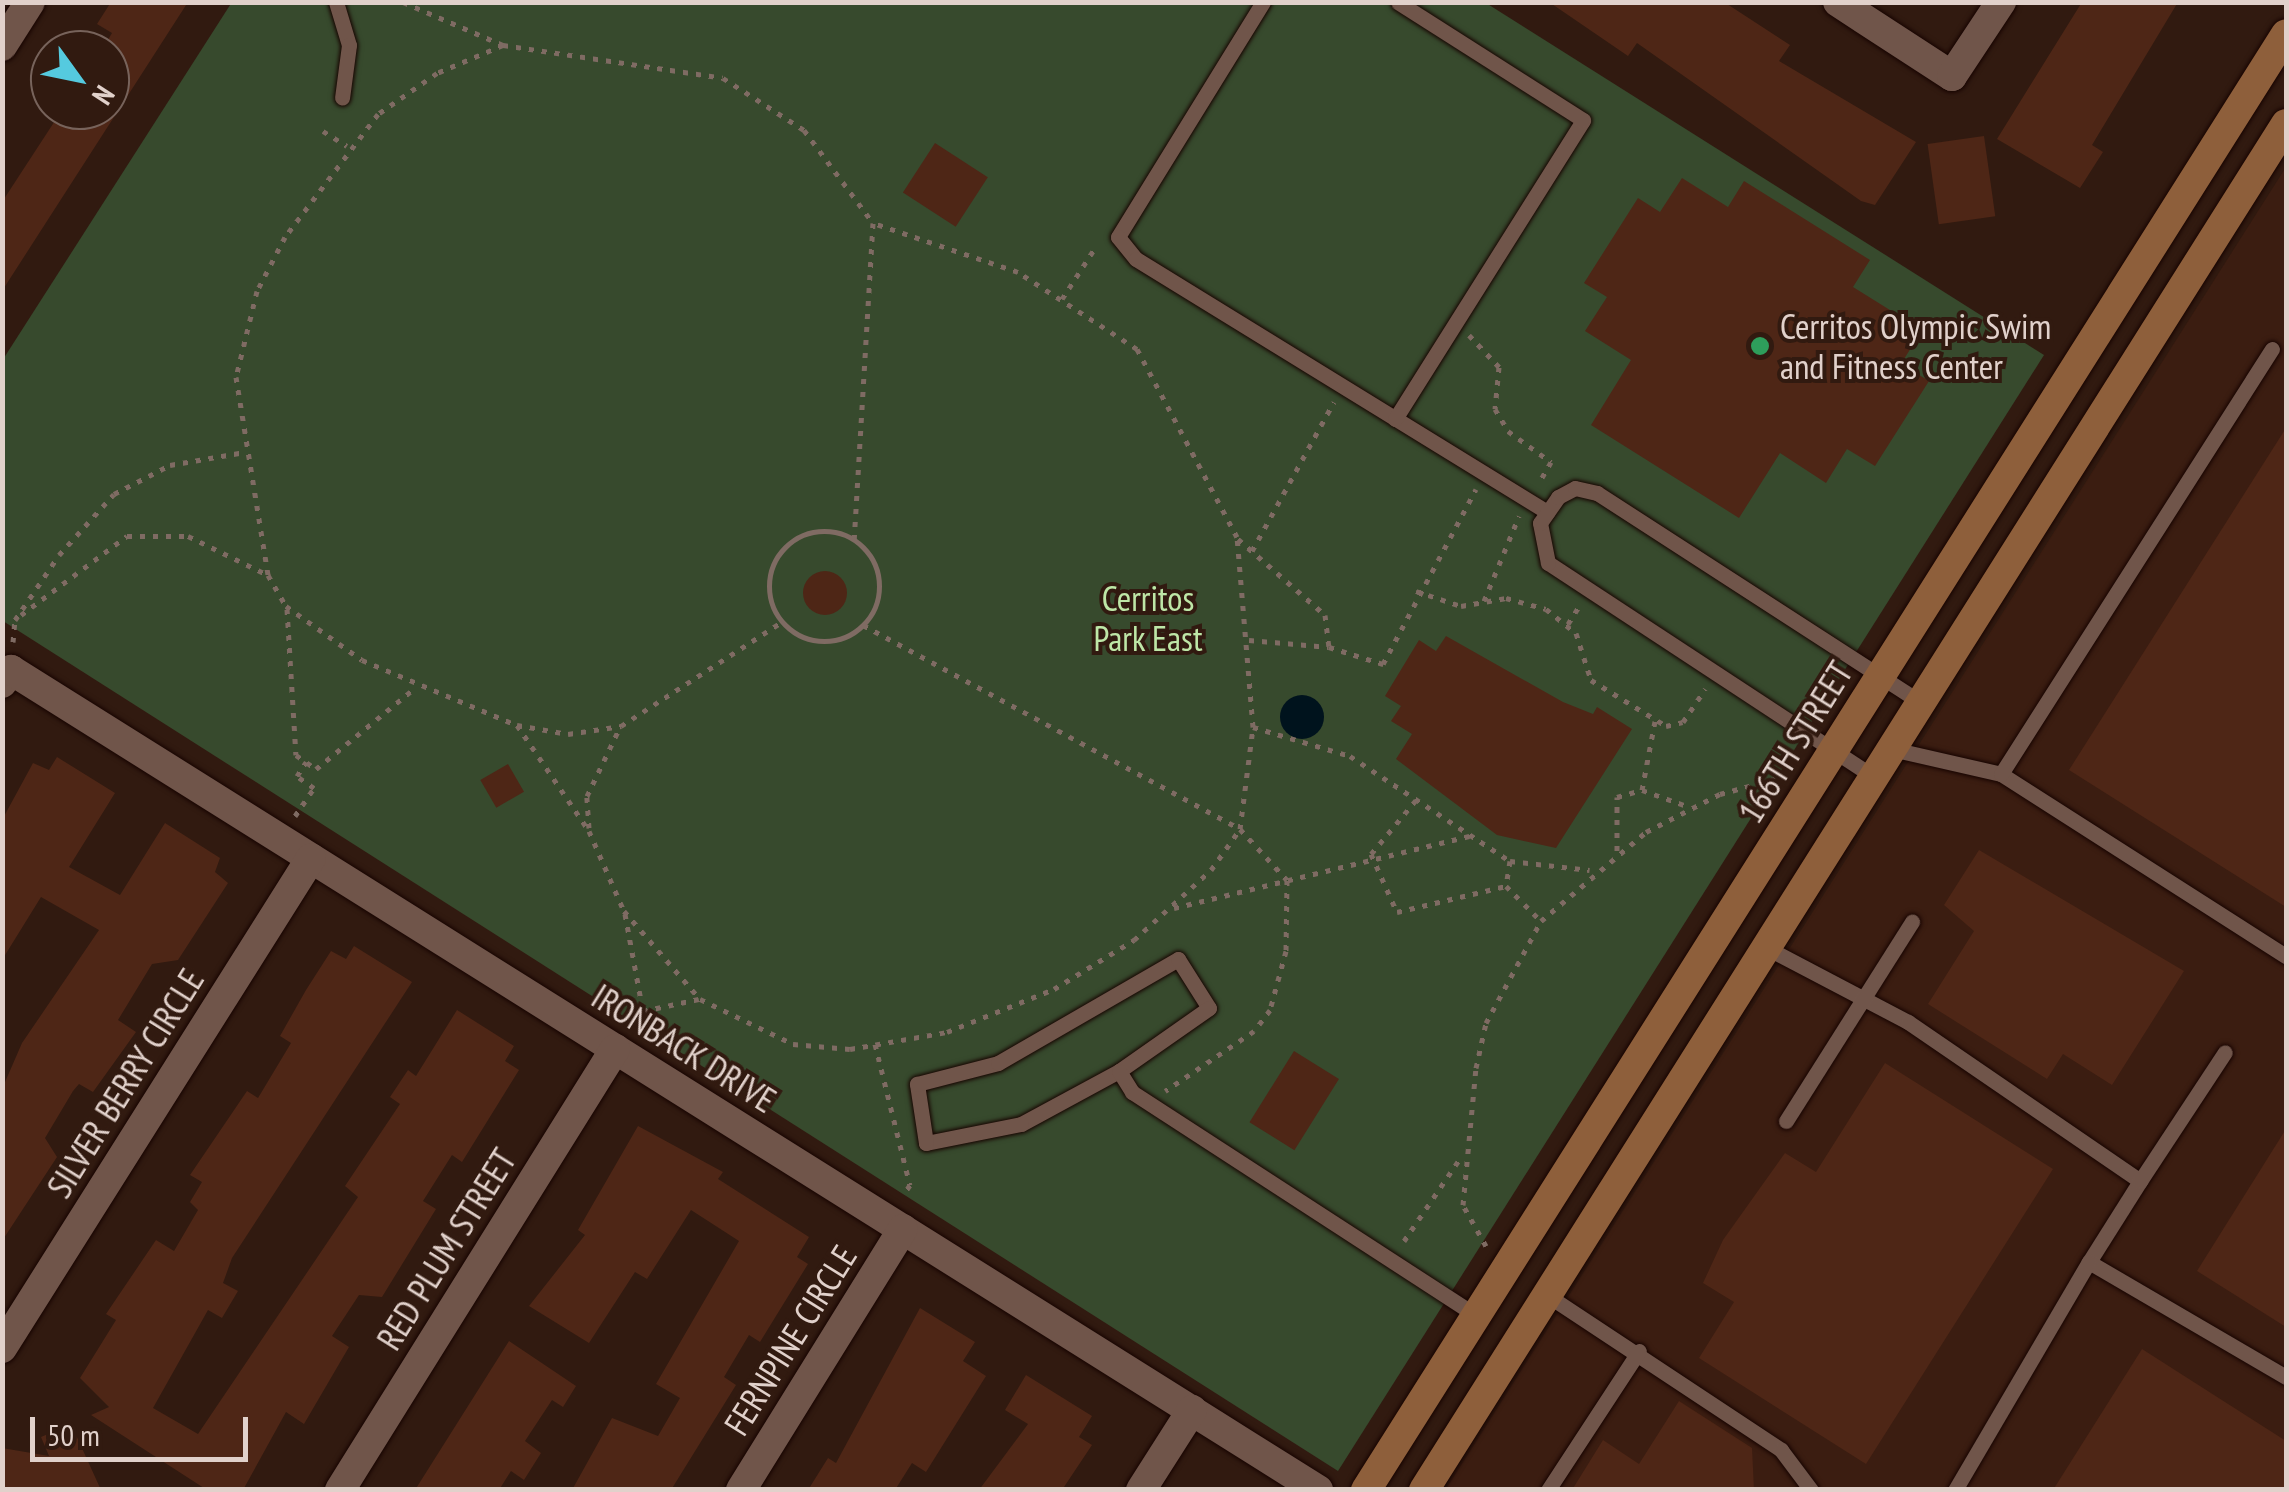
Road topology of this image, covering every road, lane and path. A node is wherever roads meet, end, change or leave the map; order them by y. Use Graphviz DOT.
graph roads {
  1 [pos="30,2"];
  2 [pos="336,2"];
  3 [pos="403,2"];
  4 [pos="1263,2"];
  5 [pos="1398,2"];
  6 [pos="1838,2"];
  7 [pos="2001,2"];
  8 [pos="2286,34"];
  9 [pos="503,45"];
  10 [pos="2,46"];
  11 [pos="342,98"];
  12 [pos="2286,124"];
  13 [pos="324,131"];
  14 [pos="348,146"];
  15 [pos="872,223"];
  16 [pos="1118,237"];
  17 [pos="1062,299"];
  18 [pos="1454,326"];
  19 [pos="2272,349"];
  20 [pos="1341,386"];
  21 [pos="1395,419"];
  22 [pos="245,452"];
  23 [pos="1485,474"];
  24 [pos="1528,500"];
  25 [pos="1548,512"];
  26 [pos="1237,538"];
  27 [pos="854,539"];
  28 [pos="1252,551"];
  29 [pos="268,575"];
  30 [pos="1416,591"];
  31 [pos="1484,600"];
  32 [pos="286,606"];
  33 [pos="15,620"];
  34 [pos="782,622"];
  35 [pos="863,625"];
  36 [pos="1249,640"];
  37 [pos="1328,647"];
  38 [pos="1714,674"];
  39 [pos="7,676"];
  40 [pos="1880,677"];
  41 [pos="416,688"];
  42 [pos="1921,703"];
  43 [pos="1655,721"];
  44 [pos="516,726"];
  45 [pos="621,726"];
  46 [pos="1253,727"];
  47 [pos="1892,749"];
  48 [pos="1834,750"];
  49 [pos="306,762"];
  50 [pos="2001,774"];
  51 [pos="1790,776"];
  52 [pos="1874,777"];
  53 [pos="1642,790"];
  54 [pos="1416,800"];
  55 [pos="1692,808"];
  56 [pos="1240,830"];
  57 [pos="589,831"];
  58 [pos="1470,835"];
  59 [pos="280,839"];
  60 [pos="1618,851"];
  61 [pos="311,858"];
  62 [pos="1373,860"];
  63 [pos="1510,861"];
  64 [pos="1592,870"];
  65 [pos="1287,880"];
  66 [pos="1506,886"];
  67 [pos="1171,909"];
  68 [pos="624,911"];
  69 [pos="1541,921"];
  70 [pos="1912,922"];
  71 [pos="1767,948"];
  72 [pos="2286,956"];
  73 [pos="700,999"];
  74 [pos="1860,999"];
  75 [pos="644,1011"];
  76 [pos="875,1044"];
  77 [pos="616,1049"];
  78 [pos="2225,1052"];
  79 [pos="1118,1070"];
  80 [pos="1146,1103"];
  81 [pos="1786,1122"];
  82 [pos="1461,1157"];
  83 [pos="2140,1181"];
  84 [pos="910,1185"];
  85 [pos="903,1229"];
  86 [pos="1491,1252"];
  87 [pos="1391,1260"];
  88 [pos="2089,1262"];
  89 [pos="1547,1296"];
  90 [pos="1476,1315"];
  91 [pos="1518,1342"];
  92 [pos="2,1348"];
  93 [pos="1639,1351"];
  94 [pos="2286,1378"];
  95 [pos="1192,1410"];
  96 [pos="340,1490"];
  97 [pos="741,1490"];
  98 [pos="1141,1490"];
  99 [pos="1318,1490"];
  100 [pos="1366,1490"];
  101 [pos="1424,1490"];
  102 [pos="1548,1490"];
  103 [pos="1811,1490"];
  104 [pos="1955,1490"];
  1 -- 10 [label="street"];
  2 -- 11 [label="lane"];
  3 -- 9 [label="path"];
  4 -- 16 [label="lane"];
  5 -- 18 [label="lane"];
  6 -- 7 [label="street"];
  8 -- 40 [label="street, 166TH STREET"];
  9 -- 14 [label="path"];
  9 -- 15 [label="path"];
  12 -- 42 [label="street"];
  13 -- 14 [label="path"];
  14 -- 22 [label="path"];
  15 -- 17 [label="path"];
  15 -- 27 [label="path"];
  16 -- 17 [label="path"];
  16 -- 20 [label="lane"];
  17 -- 26 [label="path"];
  18 -- 21 [label="lane"];
  18 -- 24 [label="path"];
  19 -- 50 [label="lane"];
  20 -- 21 [label="lane"];
  20 -- 28 [label="path"];
  21 -- 23 [label="lane"];
  22 -- 29 [label="path"];
  22 -- 33 [label="path"];
  23 -- 24 [label="lane"];
  23 -- 30 [label="path"];
  24 -- 25 [label="lane"];
  24 -- 31 [label="path"];
  25 -- 38 [label="lane"];
  25 -- 40 [label="lane"];
  26 -- 28 [label="path"];
  26 -- 36 [label="path"];
  27 -- 34 [label="path"];
  27 -- 35 [label="path"];
  28 -- 37 [label="path"];
  29 -- 32 [label="path"];
  29 -- 33 [label="path"];
  30 -- 31 [label="path"];
  30 -- 37 [label="path"];
  31 -- 43 [label="path"];
  32 -- 41 [label="path"];
  32 -- 49 [label="path"];
  33 -- 39 [label="path"];
  34 -- 35 [label="path"];
  34 -- 45 [label="path"];
  35 -- 56 [label="path"];
  36 -- 37 [label="path"];
  36 -- 46 [label="path"];
  38 -- 43 [label="path"];
  38 -- 48 [label="lane"];
  39 -- 59 [label="street, IRONBACK DRIVE"];
  40 -- 42 [label="lane"];
  40 -- 48 [label="street, 166TH STREET"];
  41 -- 44 [label="path"];
  41 -- 49 [label="path"];
  42 -- 47 [label="street"];
  43 -- 53 [label="path"];
  44 -- 45 [label="path"];
  44 -- 57 [label="path"];
  45 -- 57 [label="path"];
  46 -- 54 [label="path"];
  46 -- 56 [label="path"];
  47 -- 50 [label="lane"];
  47 -- 52 [label="street"];
  48 -- 52 [label="lane"];
  48 -- 90 [label="street, 166TH STREET"];
  49 -- 59 [label="path"];
  50 -- 72 [label="lane"];
  51 -- 55 [label="path"];
  52 -- 71 [label="street"];
  53 -- 55 [label="path"];
  53 -- 60 [label="path"];
  54 -- 58 [label="path"];
  54 -- 62 [label="path"];
  55 -- 60 [label="path"];
  56 -- 65 [label="path"];
  56 -- 67 [label="path"];
  57 -- 68 [label="path"];
  58 -- 62 [label="path"];
  58 -- 63 [label="path"];
  59 -- 61 [label="street, IRONBACK DRIVE"];
  60 -- 64 [label="path"];
  61 -- 77 [label="street, IRONBACK DRIVE"];
  61 -- 92 [label="street, SILVER BERRY CIRCLE"];
  62 -- 65 [label="path"];
  62 -- 66 [label="path"];
  63 -- 64 [label="path"];
  63 -- 66 [label="path"];
  64 -- 69 [label="path"];
  65 -- 67 [label="path"];
  65 -- 80 [label="path"];
  66 -- 69 [label="path"];
  67 -- 76 [label="path"];
  68 -- 73 [label="path"];
  68 -- 75 [label="path"];
  69 -- 82 [label="path"];
  70 -- 74 [label="lane"];
  71 -- 74 [label="lane"];
  71 -- 89 [label="street"];
  73 -- 75 [label="path"];
  73 -- 76 [label="path"];
  74 -- 81 [label="lane"];
  74 -- 83 [label="lane"];
  75 -- 77 [label="path"];
  76 -- 84 [label="path"];
  77 -- 85 [label="street, IRONBACK DRIVE"];
  77 -- 96 [label="street, RED PLUM STREET"];
  78 -- 83 [label="lane"];
  79 -- 79 [label="lane"];
  79 -- 80 [label="lane"];
  80 -- 87 [label="lane"];
  82 -- 86 [label="path"];
  82 -- 87 [label="path"];
  83 -- 88 [label="lane"];
  85 -- 95 [label="street, IRONBACK DRIVE"];
  85 -- 97 [label="street, FERNPINE CIRCLE"];
  87 -- 90 [label="lane"];
  88 -- 94 [label="lane"];
  88 -- 104 [label="lane"];
  89 -- 91 [label="street"];
  89 -- 93 [label="lane"];
  90 -- 91 [label="street"];
  90 -- 100 [label="street, 166TH STREET"];
  91 -- 101 [label="street"];
  93 -- 102 [label="lane"];
  93 -- 103 [label="lane"];
  95 -- 98 [label="street"];
  95 -- 99 [label="street, IRONBACK DRIVE"];
}
